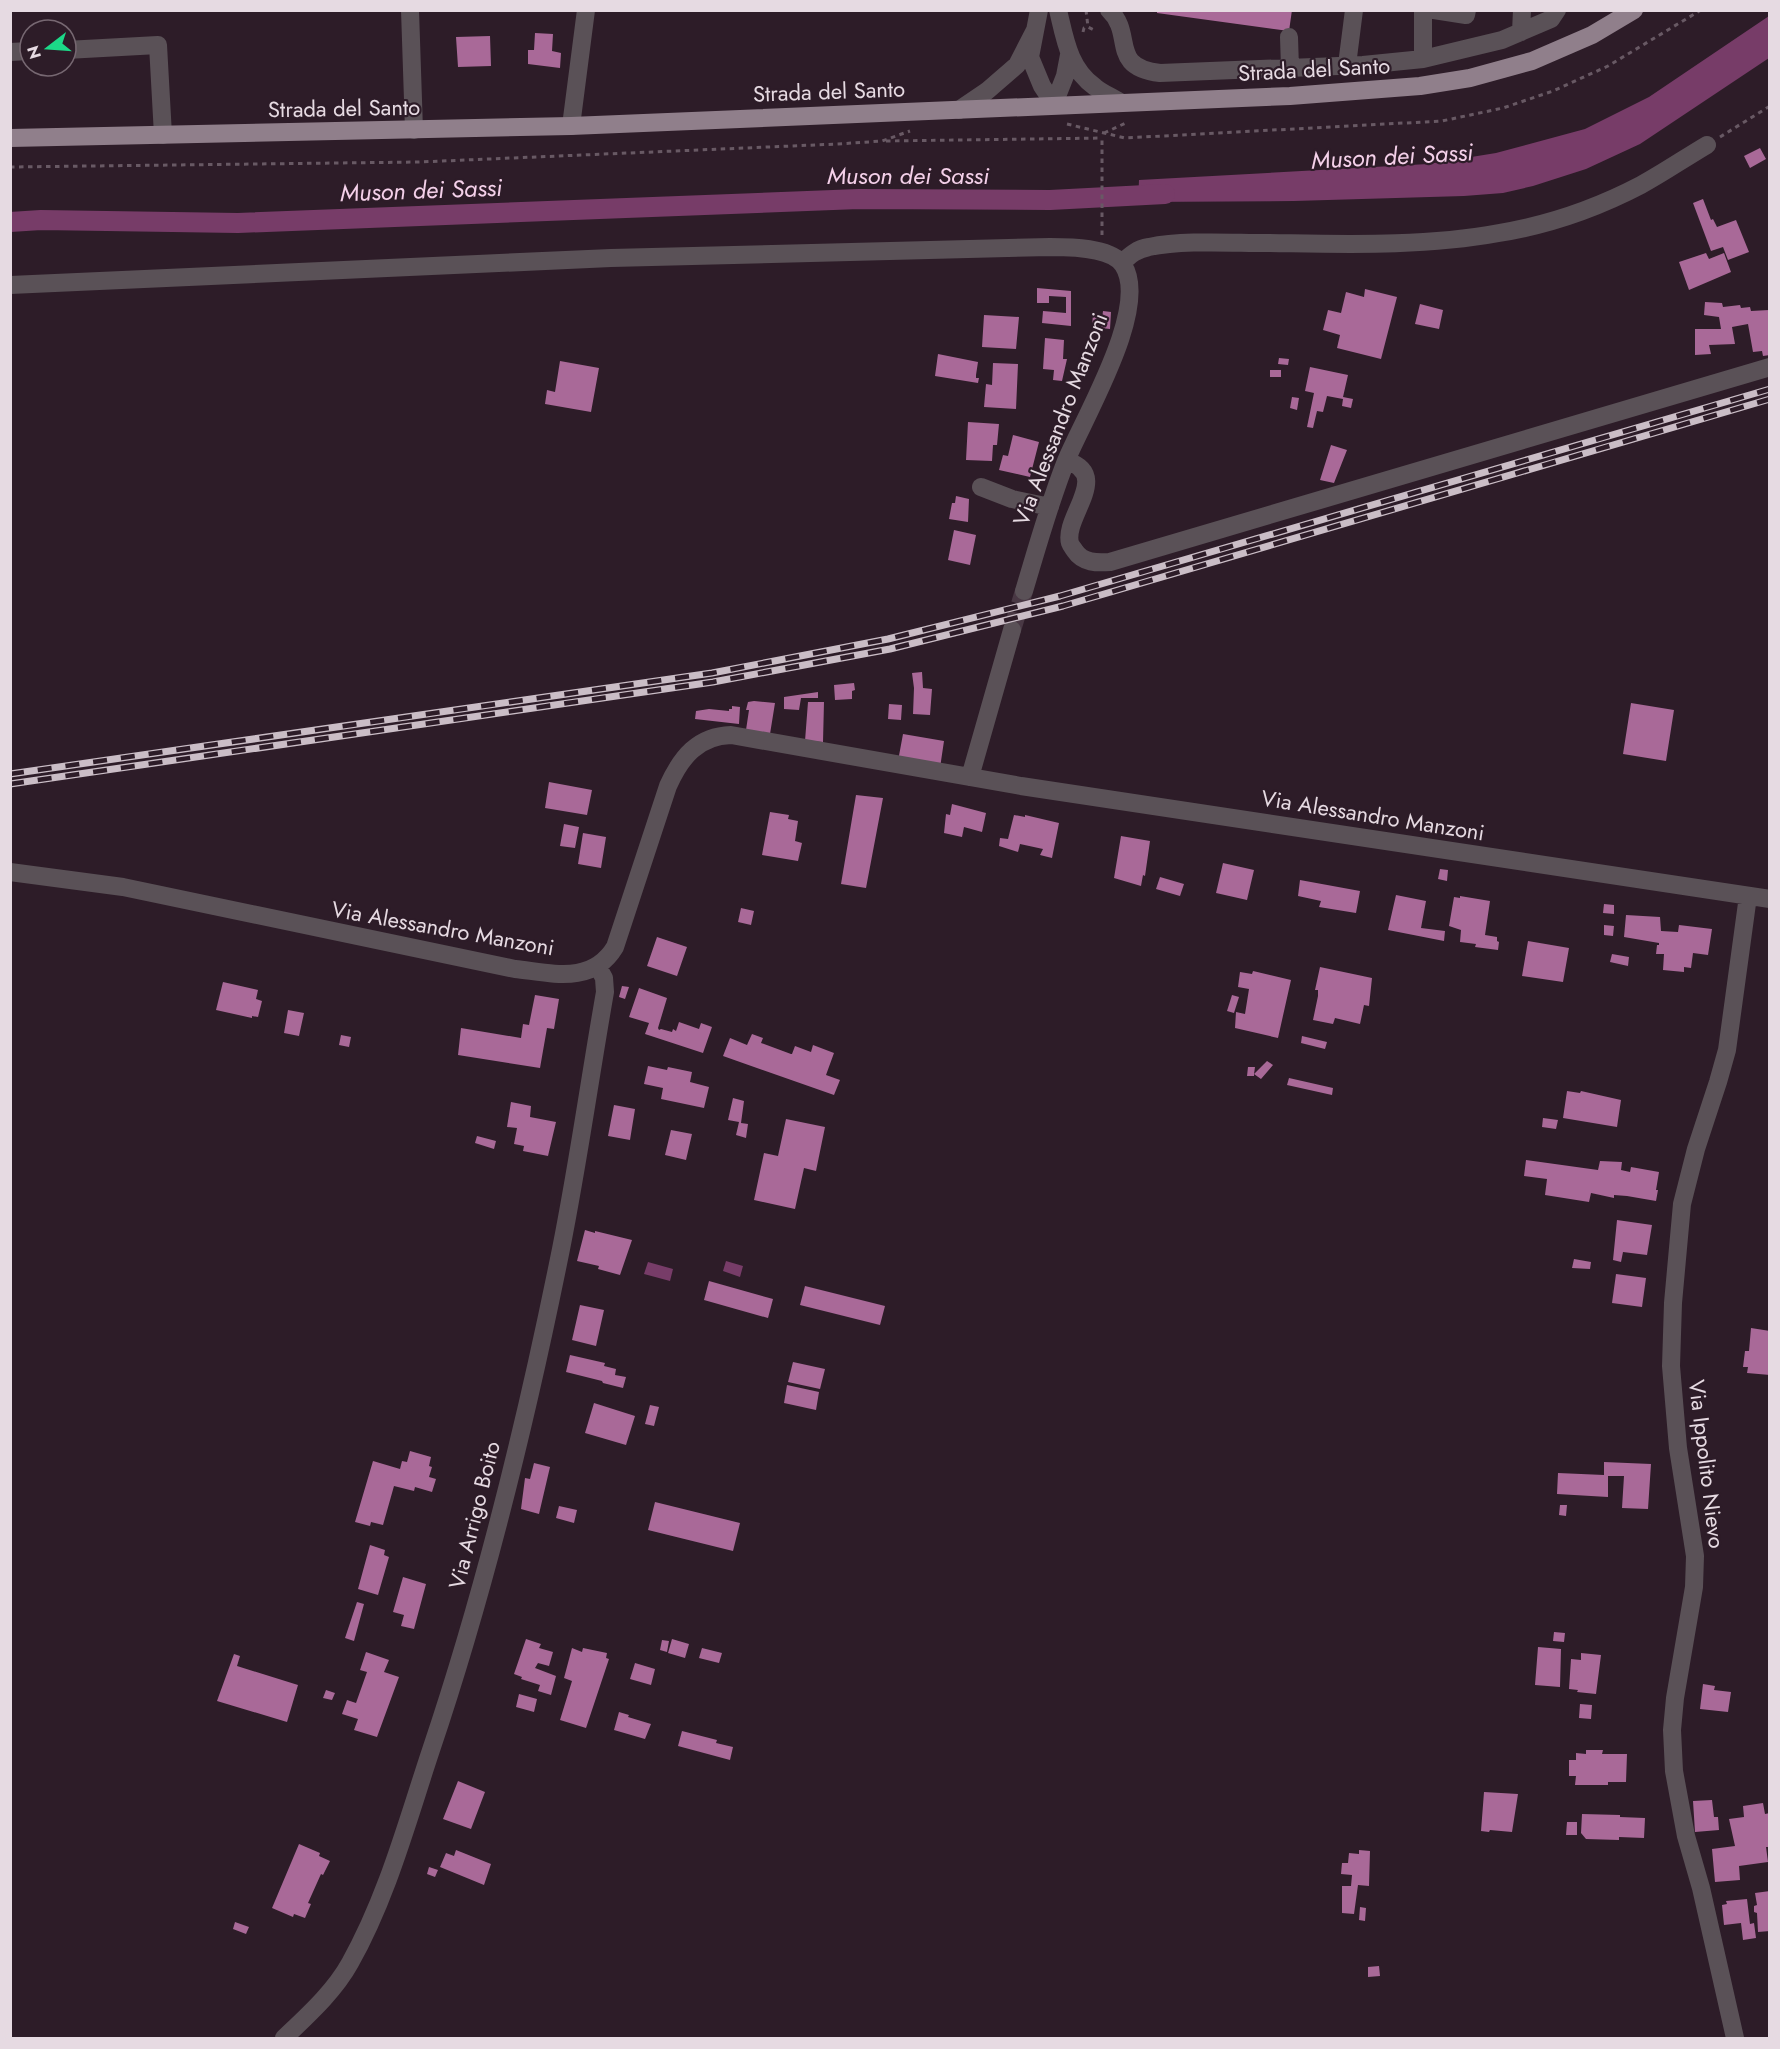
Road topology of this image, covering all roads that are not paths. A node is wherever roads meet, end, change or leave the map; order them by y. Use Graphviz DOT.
graph roads {
  1 [pos="410,10"];
  2 [pos="586,10"];
  3 [pos="1039,10"];
  4 [pos="1058,10"];
  5 [pos="1108,10"];
  6 [pos="1354,10"];
  7 [pos="1424,10"];
  8 [pos="1434,10"];
  9 [pos="1467,10"];
  10 [pos="1522,10"];
  11 [pos="1557,10"];
  12 [pos="1634,10"];
  13 [pos="1035,30"];
  14 [pos="1521,32"];
  15 [pos="1289,37"];
  16 [pos="78,49"];
  17 [pos="1069,55"];
  18 [pos="1423,59"];
  19 [pos="1347,65"];
  20 [pos="1290,68"];
  21 [pos="1120,102"];
  22 [pos="1054,104"];
  23 [pos="959,110"];
  24 [pos="571,126"];
  25 [pos="414,130"];
  26 [pos="163,135"];
  27 [pos="10,138"];
  28 [pos="1707,145"];
  29 [pos="1122,262"];
  30 [pos="10,285"];
  31 [pos="1770,367"];
  32 [pos="1066,460"];
  33 [pos="981,487"];
  34 [pos="1050,507"];
  35 [pos="1024,591"];
  36 [pos="1012,630"];
  37 [pos="970,777"];
  38 [pos="10,872"];
  39 [pos="1748,896"];
  40 [pos="1770,899"];
  41 [pos="598,967"];
  42 [pos="284,2038"];
  43 [pos="1735,2038"];
  1 -- 25 [label="street"];
  2 -- 24 [label="street"];
  3 -- 13 [label="street"];
  4 -- 17 [label="street"];
  5 -- 20 [label="street"];
  6 -- 19 [label="street"];
  7 -- 18 [label="street"];
  8 -- 9 [label="street"];
  10 -- 14 [label="street"];
  11 -- 14 [label="street"];
  12 -- 21 [label="main road, Strada del Santo"];
  13 -- 22 [label="street"];
  13 -- 23 [label="street"];
  14 -- 18 [label="street"];
  15 -- 20 [label="street"];
  16 -- 26 [label="street"];
  17 -- 21 [label="street"];
  17 -- 22 [label="street"];
  18 -- 19 [label="street"];
  19 -- 20 [label="street"];
  21 -- 22 [label="main road, Strada del Santo"];
  22 -- 23 [label="main road, Strada del Santo"];
  23 -- 24 [label="main road, Strada del Santo"];
  24 -- 25 [label="main road, Strada del Santo"];
  25 -- 26 [label="main road, Strada del Santo"];
  26 -- 27 [label="main road, Strada del Santo"];
  28 -- 29 [label="street"];
  29 -- 30 [label="street"];
  29 -- 32 [label="street, Via Alessandro Manzoni"];
  31 -- 32 [label="street"];
  32 -- 34 [label="street, Via Alessandro Manzoni"];
  33 -- 34 [label="street"];
  34 -- 35 [label="street, Via Alessandro Manzoni"];
  36 -- 37 [label="street"];
  37 -- 39 [label="street, Via Alessandro Manzoni"];
  37 -- 41 [label="street, Via Alessandro Manzoni"];
  38 -- 41 [label="street, Via Alessandro Manzoni"];
  39 -- 40 [label="street, Via Alessandro Manzoni"];
  39 -- 43 [label="street, Via Ippolito Nievo"];
  41 -- 42 [label="street, Via Arrigo Boito"];
}
